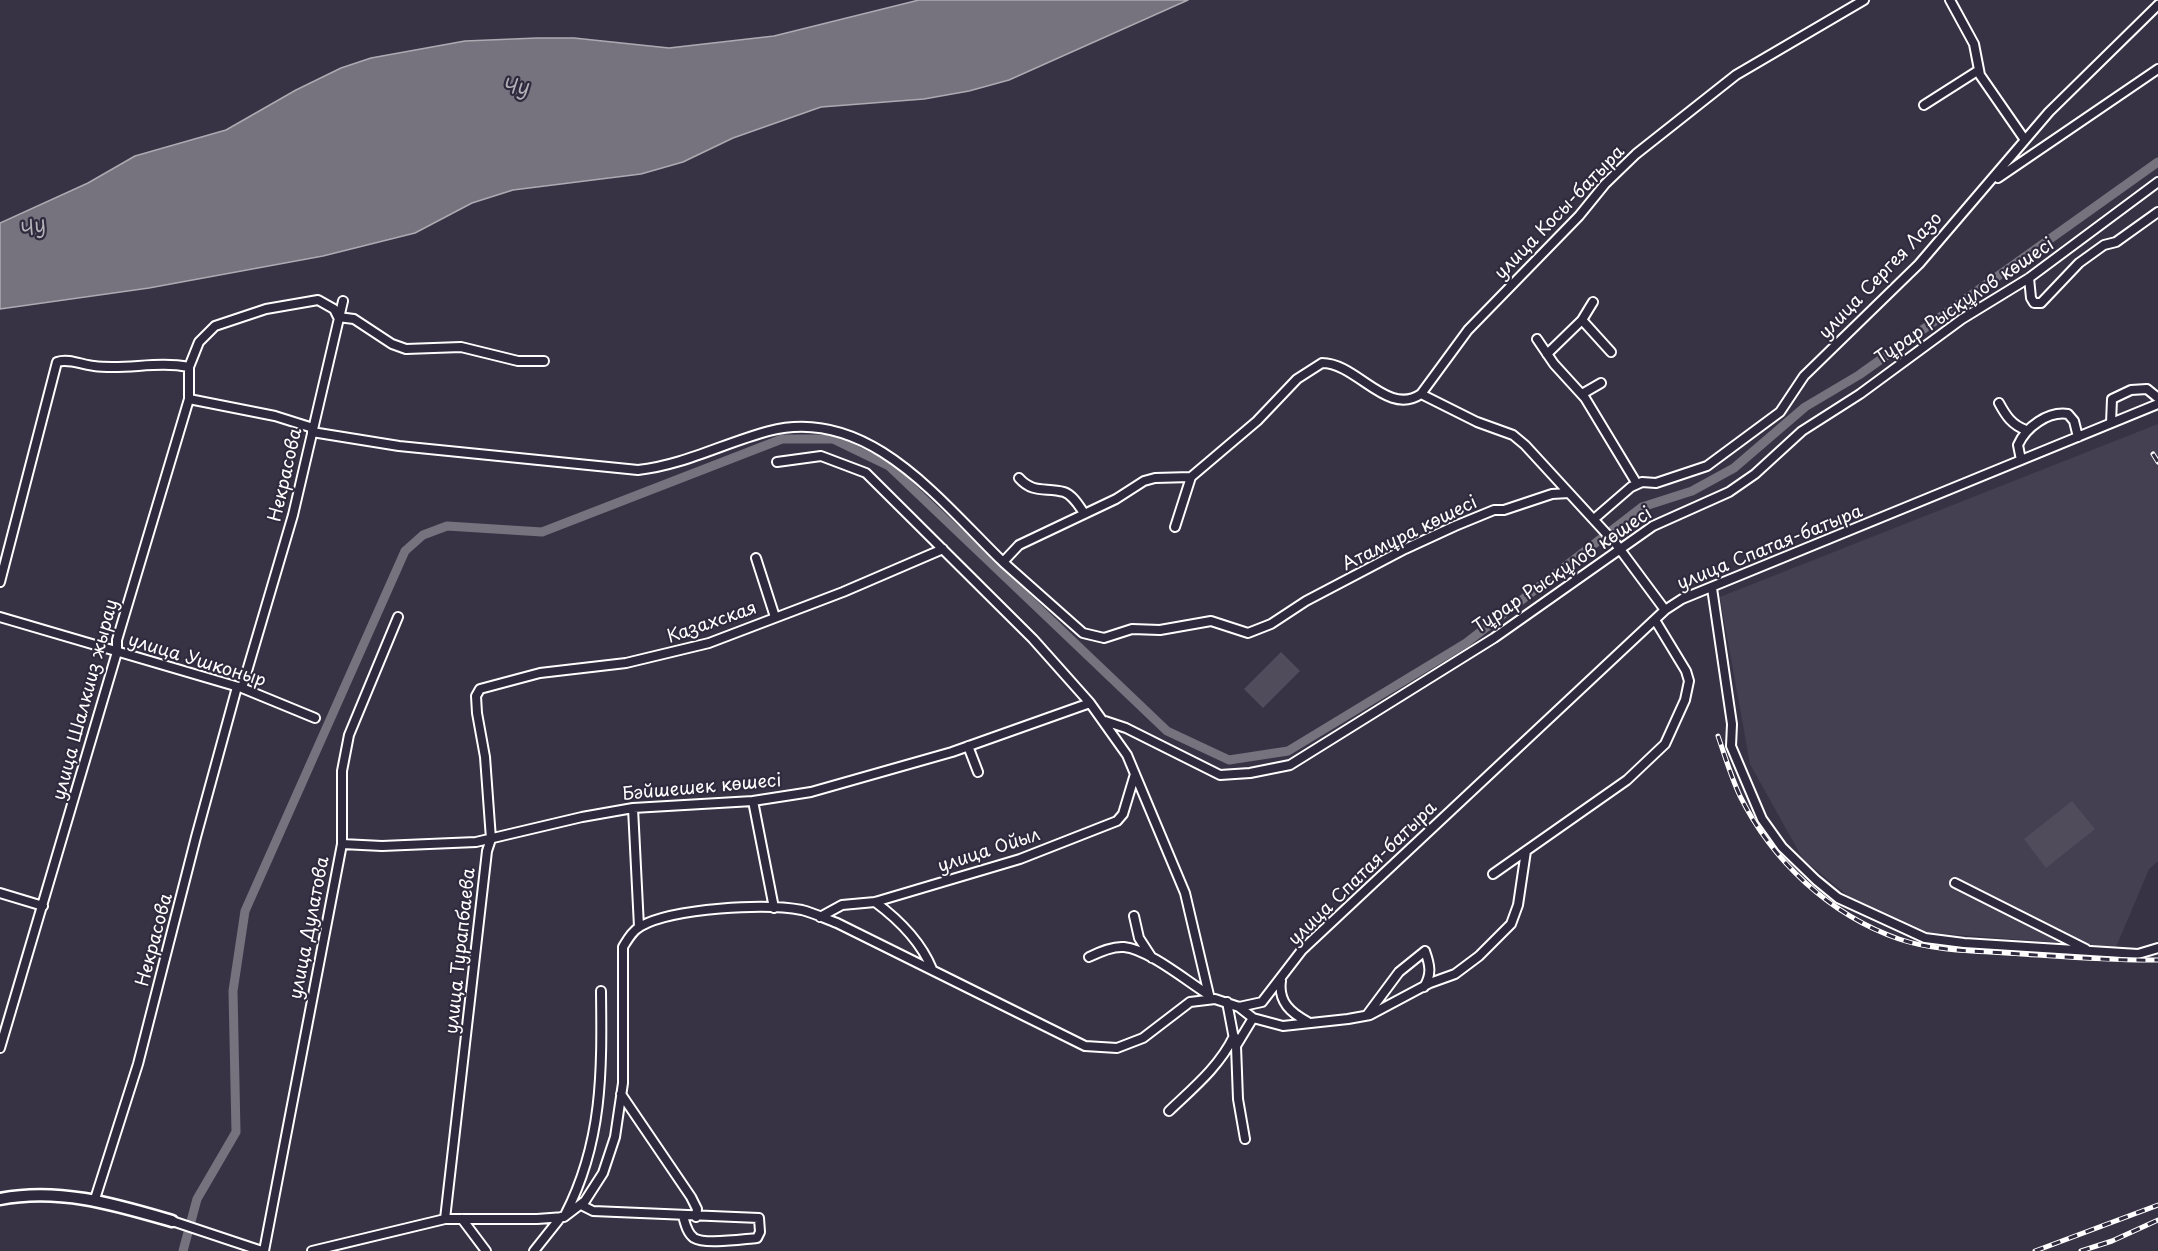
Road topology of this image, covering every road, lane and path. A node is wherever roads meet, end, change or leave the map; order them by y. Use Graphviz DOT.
graph roads {
  1 [pos="1864,0"];
  2 [pos="1950,0"];
  3 [pos="2158,5"];
  4 [pos="2158,69"];
  5 [pos="1979,70"];
  6 [pos="1924,105"];
  7 [pos="2025,140"];
  8 [pos="2158,182"];
  9 [pos="1989,184"];
  10 [pos="2158,212"];
  11 [pos="2029,278"];
  12 [pos="343,301"];
  13 [pos="1593,302"];
  14 [pos="338,317"];
  15 [pos="1582,320"];
  16 [pos="1537,339"];
  17 [pos="1611,352"];
  18 [pos="1547,354"];
  19 [pos="544,361"];
  20 [pos="190,362"];
  21 [pos="1600,383"];
  22 [pos="1420,394"];
  23 [pos="1581,394"];
  24 [pos="2158,398"];
  25 [pos="189,399"];
  26 [pos="1999,403"];
  27 [pos="2158,404"];
  28 [pos="2111,423"];
  29 [pos="313,430"];
  30 [pos="2026,430"];
  31 [pos="2078,437"];
  32 [pos="2021,460"];
  33 [pos="777,462"];
  34 [pos="1191,477"];
  35 [pos="1018,478"];
  36 [pos="1637,484"];
  37 [pos="1569,493"];
  38 [pos="1084,513"];
  39 [pos="1597,522"];
  40 [pos="1175,527"];
  41 [pos="1618,546"];
  42 [pos="943,549"];
  43 [pos="756,558"];
  44 [pos="1003,562"];
  45 [pos="0,582"];
  46 [pos="1712,588"];
  47 [pos="1665,610"];
  48 [pos="0,616"];
  49 [pos="398,617"];
  50 [pos="775,617"];
  51 [pos="1655,620"];
  52 [pos="117,652"];
  53 [pos="240,687"];
  54 [pos="480,688"];
  55 [pos="1090,703"];
  56 [pos="315,718"];
  57 [pos="1105,721"];
  58 [pos="968,746"];
  59 [pos="978,772"];
  60 [pos="1135,774"];
  61 [pos="753,801"];
  62 [pos="633,808"];
  63 [pos="491,839"];
  64 [pos="342,844"];
  65 [pos="1526,850"];
  66 [pos="1493,874"];
  67 [pos="1955,883"];
  68 [pos="0,893"];
  69 [pos="875,902"];
  70 [pos="43,906"];
  71 [pos="774,908"];
  72 [pos="820,916"];
  73 [pos="1134,916"];
  74 [pos="639,927"];
  75 [pos="2158,948"];
  76 [pos="2090,951"];
  77 [pos="1089,957"];
  78 [pos="1152,958"];
  79 [pos="932,969"];
  80 [pos="1281,980"];
  81 [pos="1423,987"];
  82 [pos="601,991"];
  83 [pos="1212,997"];
  84 [pos="1227,1002"];
  85 [pos="1239,1007"];
  86 [pos="1365,1016"];
  87 [pos="1253,1018"];
  88 [pos="1309,1023"];
  89 [pos="1234,1036"];
  90 [pos="1,1046"];
  91 [pos="1236,1046"];
  92 [pos="0,1056"];
  93 [pos="621,1094"];
  94 [pos="1169,1111"];
  95 [pos="1245,1139"];
  96 [pos="585,1170"];
  97 [pos="597,1183"];
  98 [pos="0,1199"];
  99 [pos="95,1199"];
  100 [pos="581,1205"];
  101 [pos="683,1216"];
  102 [pos="562,1217"];
  103 [pos="696,1217"];
  104 [pos="445,1219"];
  105 [pos="462,1219"];
  106 [pos="172,1221"];
  107 [pos="263,1251"];
  108 [pos="312,1251"];
  109 [pos="486,1251"];
  110 [pos="534,1251"];
  1 -- 22 [label="street, улица Косы-батыра"];
  2 -- 5 [label="street"];
  3 -- 7 [label="street, улица Сергея Лазо"];
  4 -- 9 [label="street"];
  5 -- 6 [label="street"];
  5 -- 7 [label="street"];
  7 -- 9 [label="street, улица Сергея Лазо"];
  8 -- 11 [label="street, Тұрар Рысқұлов көшесі"];
  9 -- 36 [label="street, улица Сергея Лазо"];
  10 -- 11 [label="street"];
  11 -- 41 [label="street, Тұрар Рысқұлов көшесі"];
  12 -- 14 [label="street, Некрасова"];
  13 -- 15 [label="street"];
  14 -- 19 [label="street"];
  14 -- 20 [label="street"];
  14 -- 29 [label="street, Некрасова"];
  15 -- 17 [label="street"];
  15 -- 18 [label="street"];
  16 -- 18 [label="street"];
  18 -- 23 [label="street"];
  20 -- 25 [label="street, улица Шалкииз жырау"];
  20 -- 45 [label="street"];
  21 -- 23 [label="street"];
  22 -- 34 [label="street"];
  22 -- 37 [label="street"];
  23 -- 36 [label="street"];
  24 -- 28 [label="street"];
  25 -- 29 [label="street, Атамұра көшесі"];
  25 -- 52 [label="street, улица Шалкииз жырау"];
  26 -- 30 [label="street"];
  27 -- 28 [label="street, улица Спатая-батыра"];
  28 -- 31 [label="street, улица Спатая-батыра"];
  29 -- 44 [label="street, Атамұра көшесі"];
  29 -- 53 [label="street, Некрасова"];
  30 -- 31 [label="street"];
  30 -- 32 [label="street"];
  31 -- 32 [label="street, улица Спатая-батыра"];
  32 -- 46 [label="street, улица Спатая-батыра"];
  33 -- 42 [label="street"];
  34 -- 38 [label="street"];
  34 -- 40 [label="street"];
  35 -- 38 [label="street"];
  36 -- 39 [label="street"];
  37 -- 39 [label="street"];
  37 -- 44 [label="street, Атамұра көшесі"];
  38 -- 44 [label="street"];
  39 -- 41 [label="street"];
  41 -- 47 [label="street"];
  41 -- 57 [label="street, Тұрар Рысқұлов көшесі"];
  42 -- 50 [label="street, Казахская"];
  42 -- 55 [label="street"];
  43 -- 50 [label="street"];
  46 -- 47 [label="street, улица Спатая-батыра"];
  46 -- 76 [label="street"];
  47 -- 51 [label="street, улица Спатая-батыра"];
  48 -- 52 [label="street, улица Ушконыр"];
  49 -- 64 [label="street, улица Дулатова"];
  50 -- 54 [label="street, Казахская"];
  51 -- 65 [label="street"];
  51 -- 80 [label="street, улица Спатая-батыра"];
  52 -- 53 [label="street, улица Ушконыр"];
  52 -- 70 [label="street, улица Шалкииз жырау"];
  53 -- 56 [label="street, улица Ушконыр"];
  53 -- 99 [label="street, Некрасова"];
  54 -- 63 [label="street, улица Турапбаева"];
  55 -- 57 [label="street"];
  55 -- 58 [label="street, Бәйшешек көшесі"];
  57 -- 60 [label="street"];
  58 -- 59 [label="street"];
  58 -- 61 [label="street, Бәйшешек көшесі"];
  60 -- 69 [label="street, улица Ойыл"];
  60 -- 83 [label="street"];
  61 -- 62 [label="street, Бәйшешек көшесі"];
  61 -- 71 [label="street"];
  62 -- 63 [label="street, Бәйшешек көшесі"];
  62 -- 74 [label="street"];
  63 -- 64 [label="street, Бәйшешек көшесі"];
  63 -- 104 [label="street, улица Турапбаева"];
  64 -- 107 [label="street, улица Дулатова"];
  65 -- 66 [label="street"];
  65 -- 81 [label="street"];
  67 -- 76 [label="street"];
  68 -- 70 [label="street"];
  69 -- 72 [label="street, улица Ойыл"];
  69 -- 79 [label="street"];
  70 -- 90 [label="street, улица Шалкииз жырау"];
  71 -- 72 [label="street"];
  71 -- 74 [label="street"];
  72 -- 79 [label="street"];
  73 -- 78 [label="street"];
  74 -- 93 [label="street"];
  75 -- 76 [label="street"];
  77 -- 78 [label="street"];
  78 -- 83 [label="street"];
  79 -- 83 [label="street"];
  80 -- 85 [label="street, улица Спатая-батыра"];
  80 -- 88 [label="street"];
  81 -- 86 [label="street"];
  81 -- 86 [label="street"];
  82 -- 96 [label="street"];
  83 -- 84 [label="street"];
  84 -- 85 [label="street"];
  84 -- 89 [label="street"];
  85 -- 87 [label="street"];
  86 -- 88 [label="street"];
  87 -- 88 [label="street"];
  87 -- 91 [label="street"];
  89 -- 91 [label="street"];
  89 -- 94 [label="street"];
  90 -- 92 [label="street, улица Шалкииз жырау"];
  91 -- 95 [label="street"];
  93 -- 97 [label="street"];
  93 -- 103 [label="street"];
  96 -- 97 [label="street"];
  96 -- 102 [label="street"];
  97 -- 100 [label="street"];
  98 -- 99 [label="street"];
  99 -- 106 [label="street"];
  100 -- 101 [label="street"];
  100 -- 102 [label="street"];
  101 -- 103 [label="street"];
  101 -- 103 [label="street"];
  102 -- 105 [label="street"];
  102 -- 110 [label="street"];
  104 -- 105 [label="street"];
  104 -- 108 [label="street"];
  105 -- 109 [label="street"];
  106 -- 107 [label="street"];
}
